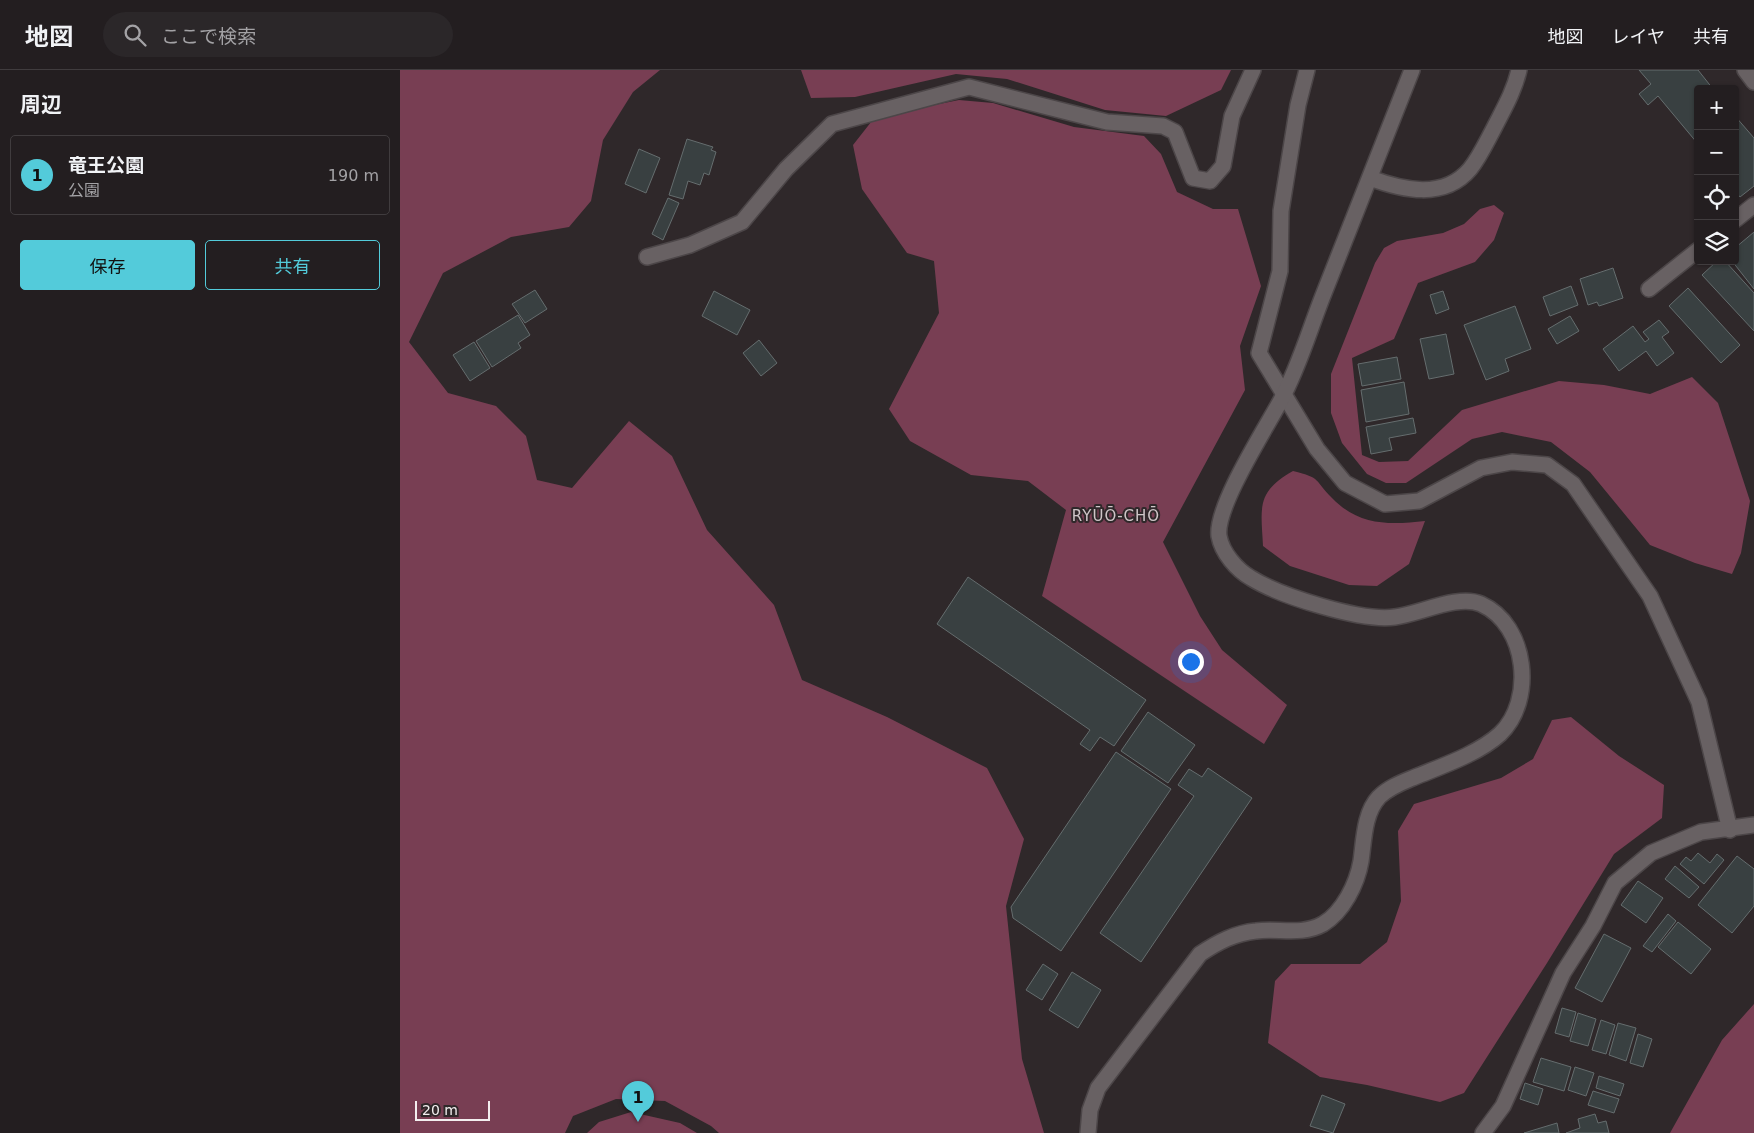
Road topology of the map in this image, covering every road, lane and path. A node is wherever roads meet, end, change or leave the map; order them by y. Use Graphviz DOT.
graph roads {
  1 [pos="1253,70"];
  2 [pos="1307,70"];
  3 [pos="1412,70"];
  4 [pos="1519,70"];
  5 [pos="1745,70"];
  6 [pos="1754,82"];
  7 [pos="1370,178"];
  8 [pos="1754,205"];
  9 [pos="1739,217"];
  10 [pos="1694,253"];
  11 [pos="647,256"];
  12 [pos="1648,289"];
  13 [pos="1284,395"];
  14 [pos="1754,825"];
  15 [pos="1730,830"];
  16 [pos="1088,1133"];
  17 [pos="1483,1133"];
  1 -- 11 [label="street"];
  2 -- 13 [label="street"];
  3 -- 7 [label="street"];
  4 -- 7 [label="street"];
  5 -- 6 [label="street"];
  7 -- 13 [label="street"];
  8 -- 9 [label="street"];
  10 -- 12 [label="street"];
  13 -- 15 [label="street"];
  13 -- 16 [label="street"];
  14 -- 15 [label="street"];
  15 -- 17 [label="street"];
}
